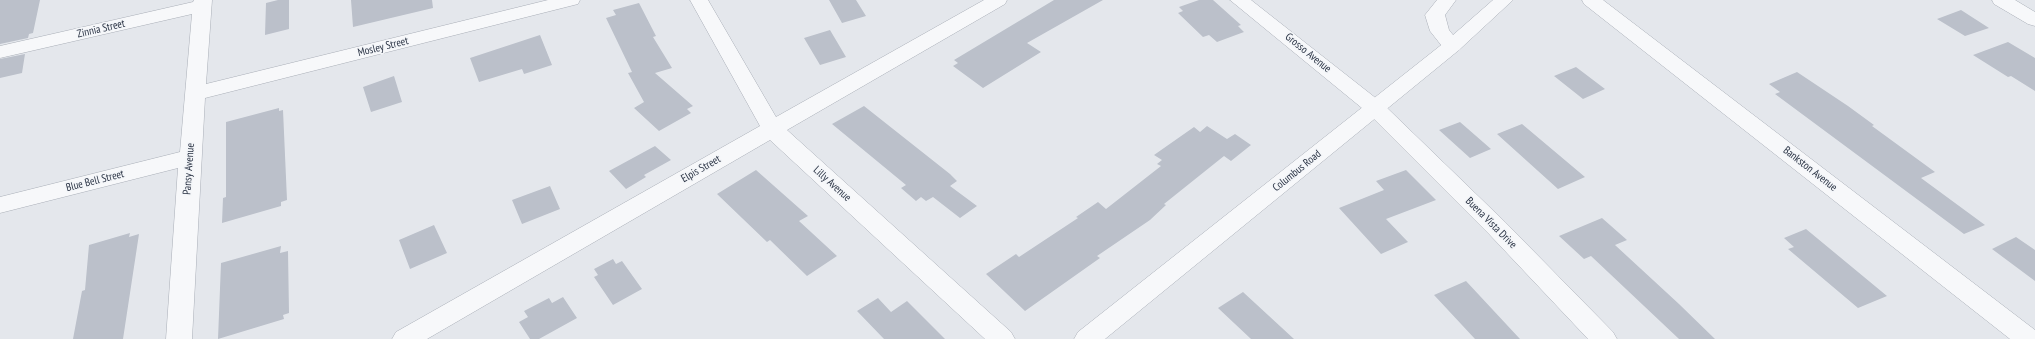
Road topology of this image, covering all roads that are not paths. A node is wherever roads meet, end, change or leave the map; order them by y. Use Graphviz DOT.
graph roads {
  1 [pos="572,0"];
  2 [pos="698,0"];
  3 [pos="998,0"];
  4 [pos="1239,0"];
  5 [pos="1448,0"];
  6 [pos="1504,0"];
  7 [pos="1591,0"];
  8 [pos="2001,0"];
  9 [pos="202,3"];
  10 [pos="2035,20"];
  11 [pos="1452,46"];
  12 [pos="0,52"];
  13 [pos="194,94"];
  14 [pos="1375,108"];
  15 [pos="772,129"];
  16 [pos="190,157"];
  17 [pos="0,205"];
  18 [pos="179,339"];
  19 [pos="405,339"];
  20 [pos="1002,339"];
  21 [pos="1087,339"];
  22 [pos="1604,339"];
  23 [pos="2028,339"];
  1 -- 13 [label="street, Mosley Street"];
  2 -- 15 [label="street, Lilly Avenue"];
  3 -- 15 [label="street, Elpis Street"];
  4 -- 14 [label="street, Grosso Avenue"];
  5 -- 11 [label="street"];
  6 -- 11 [label="street, Columbus Road"];
  7 -- 23 [label="street, Bankston Avenue"];
  8 -- 10 [label="street"];
  9 -- 12 [label="street, Zinnia Street"];
  9 -- 13 [label="street, Pansy Avenue"];
  11 -- 14 [label="street, Columbus Road"];
  13 -- 16 [label="street, Pansy Avenue"];
  14 -- 21 [label="street, Columbus Road"];
  14 -- 22 [label="street, Buena Vista Drive"];
  15 -- 19 [label="street, Elpis Street"];
  15 -- 20 [label="street, Lilly Avenue"];
  16 -- 17 [label="street, Blue Bell Street"];
  16 -- 18 [label="street, Pansy Avenue"];
}
